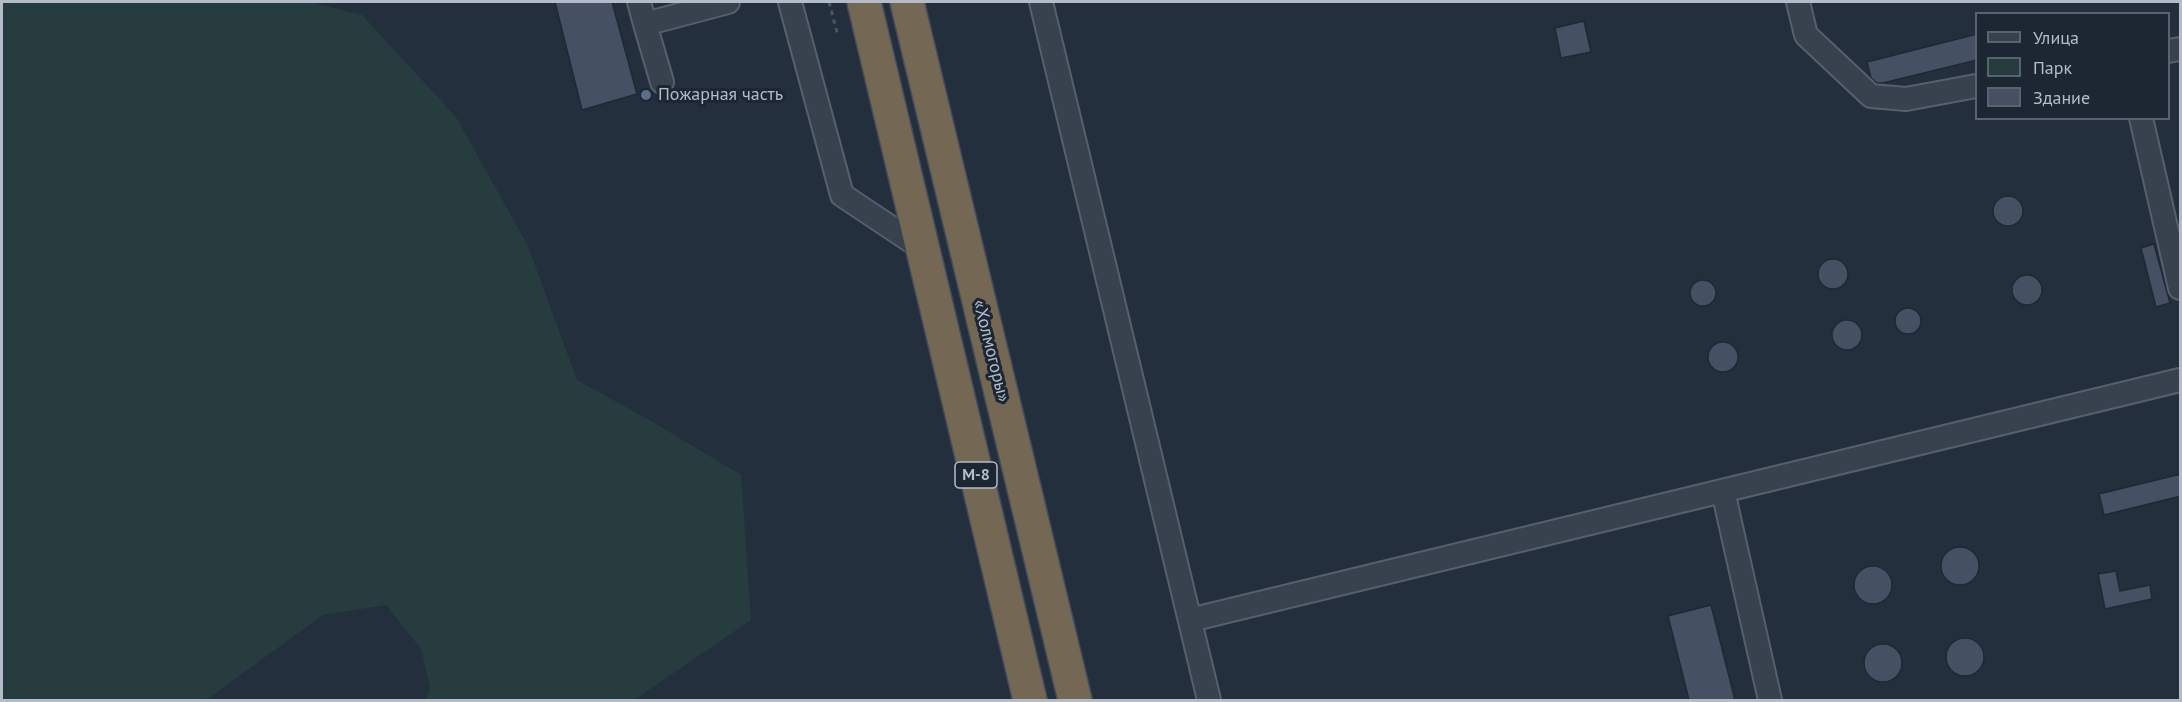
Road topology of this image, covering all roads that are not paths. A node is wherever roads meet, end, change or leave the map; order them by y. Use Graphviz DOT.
graph roads {
  1 [pos="639,2"];
  2 [pos="728,2"];
  3 [pos="789,2"];
  4 [pos="864,2"];
  5 [pos="907,2"];
  6 [pos="1041,2"];
  7 [pos="1798,2"];
  8 [pos="645,24"];
  9 [pos="662,82"];
  10 [pos="1975,86"];
  11 [pos="2140,120"];
  12 [pos="964,238"];
  13 [pos="923,249"];
  14 [pos="2181,288"];
  15 [pos="2181,380"];
  16 [pos="1723,491"];
  17 [pos="1190,620"];
  18 [pos="1030,700"];
  19 [pos="1075,700"];
  20 [pos="1209,700"];
  21 [pos="1770,700"];
  1 -- 8 [label="lane"];
  2 -- 8 [label="lane"];
  3 -- 13 [label="lane"];
  4 -- 13 [label="highway, М-8"];
  5 -- 12 [label="highway, «Холмогоры» / М-8"];
  6 -- 17 [label="lane"];
  7 -- 10 [label="lane"];
  8 -- 9 [label="lane"];
  11 -- 14 [label="lane"];
  12 -- 13 [label="highway"];
  12 -- 19 [label="highway, «Холмогоры» / М-8"];
  13 -- 18 [label="highway, М-8"];
  15 -- 16 [label="lane"];
  16 -- 17 [label="lane"];
  16 -- 21 [label="lane"];
  17 -- 20 [label="lane"];
}
